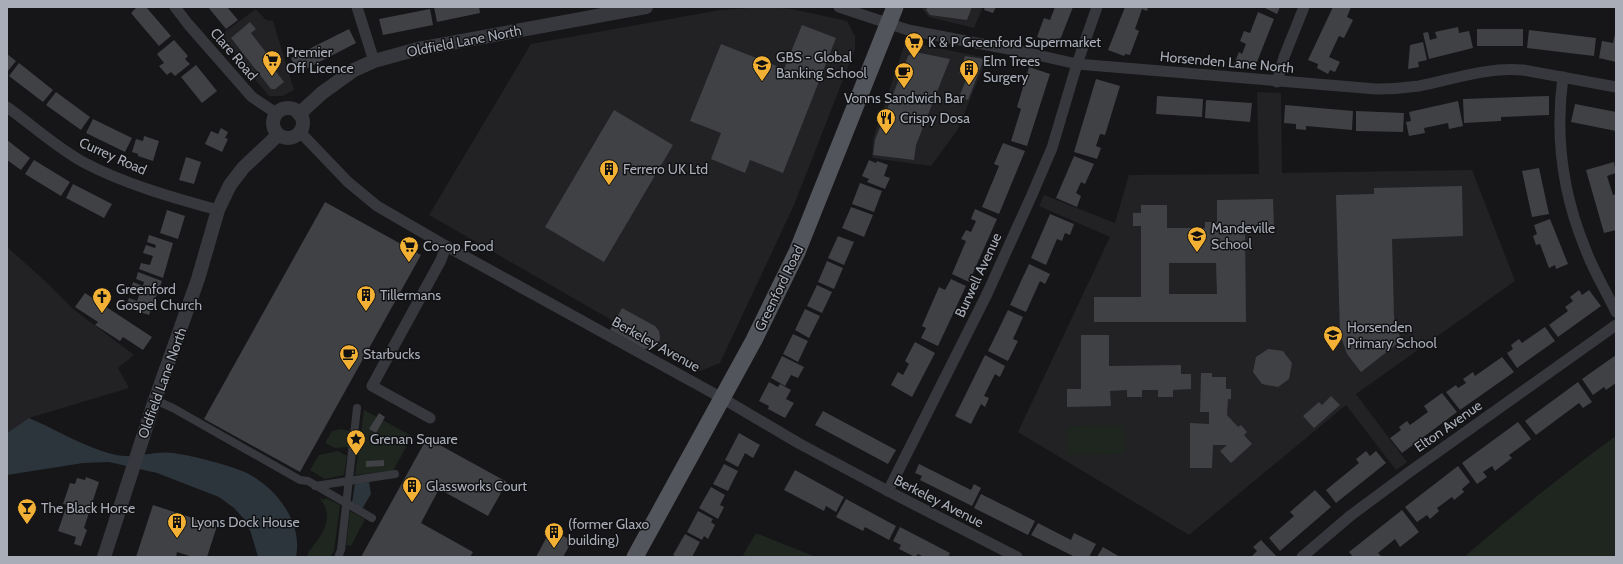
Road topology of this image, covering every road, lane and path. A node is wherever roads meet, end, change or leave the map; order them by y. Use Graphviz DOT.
graph roads {
  1 [pos="176,7"];
  2 [pos="357,7"];
  3 [pos="646,7"];
  4 [pos="839,7"];
  5 [pos="895,7"];
  6 [pos="1098,7"];
  7 [pos="1304,7"];
  8 [pos="888,23"];
  9 [pos="374,61"];
  10 [pos="1077,64"];
  11 [pos="1563,77"];
  12 [pos="1277,82"];
  13 [pos="1616,87"];
  14 [pos="7,106"];
  15 [pos="276,113"];
  16 [pos="299,114"];
  17 [pos="300,132"];
  18 [pos="278,135"];
  19 [pos="218,210"];
  20 [pos="446,246"];
  21 [pos="1616,312"];
  22 [pos="1616,326"];
  23 [pos="722,398"];
  24 [pos="155,400"];
  25 [pos="357,408"];
  26 [pos="430,418"];
  27 [pos="395,474"];
  28 [pos="349,481"];
  29 [pos="315,486"];
  30 [pos="888,491"];
  31 [pos="346,504"];
  32 [pos="372,518"];
  33 [pos="339,555"];
  34 [pos="104,557"];
  35 [pos="635,557"];
  36 [pos="1017,557"];
  37 [pos="1302,557"];
  1 -- 15 [label="street, Clare Road"];
  2 -- 9 [label="street"];
  3 -- 9 [label="street, Oldfield Lane North"];
  4 -- 8 [label="street, Horsenden Lane North"];
  5 -- 8 [label="main road, Greenford Road"];
  6 -- 10 [label="street, Burwell Avenue"];
  7 -- 12 [label="street"];
  8 -- 10 [label="street, Horsenden Lane North"];
  8 -- 23 [label="main road, Greenford Road"];
  9 -- 16 [label="street, Oldfield Lane North"];
  10 -- 12 [label="street, Horsenden Lane North"];
  10 -- 30 [label="street, Burwell Avenue"];
  11 -- 12 [label="street, Horsenden Lane North"];
  11 -- 13 [label="street, Horsenden Lane North"];
  11 -- 21 [label="street"];
  14 -- 19 [label="street, Currey Road"];
  15 -- 16 [label="street"];
  15 -- 18 [label="street"];
  16 -- 17 [label="street"];
  17 -- 18 [label="street"];
  17 -- 20 [label="street, Berkeley Avenue"];
  18 -- 19 [label="street, Oldfield Lane North"];
  19 -- 24 [label="street, Oldfield Lane North"];
  20 -- 23 [label="street, Berkeley Avenue"];
  20 -- 26 [label="street"];
  22 -- 37 [label="street, Elton Avenue"];
  23 -- 30 [label="street, Berkeley Avenue"];
  23 -- 35 [label="main road, Greenford Road"];
  24 -- 29 [label="street"];
  24 -- 34 [label="street, Oldfield Lane North"];
  25 -- 28 [label="street"];
  27 -- 28 [label="street"];
  28 -- 29 [label="street"];
  28 -- 31 [label="street"];
  29 -- 31 [label="street"];
  30 -- 36 [label="street, Berkeley Avenue"];
  31 -- 32 [label="street"];
  31 -- 33 [label="street"];
}
